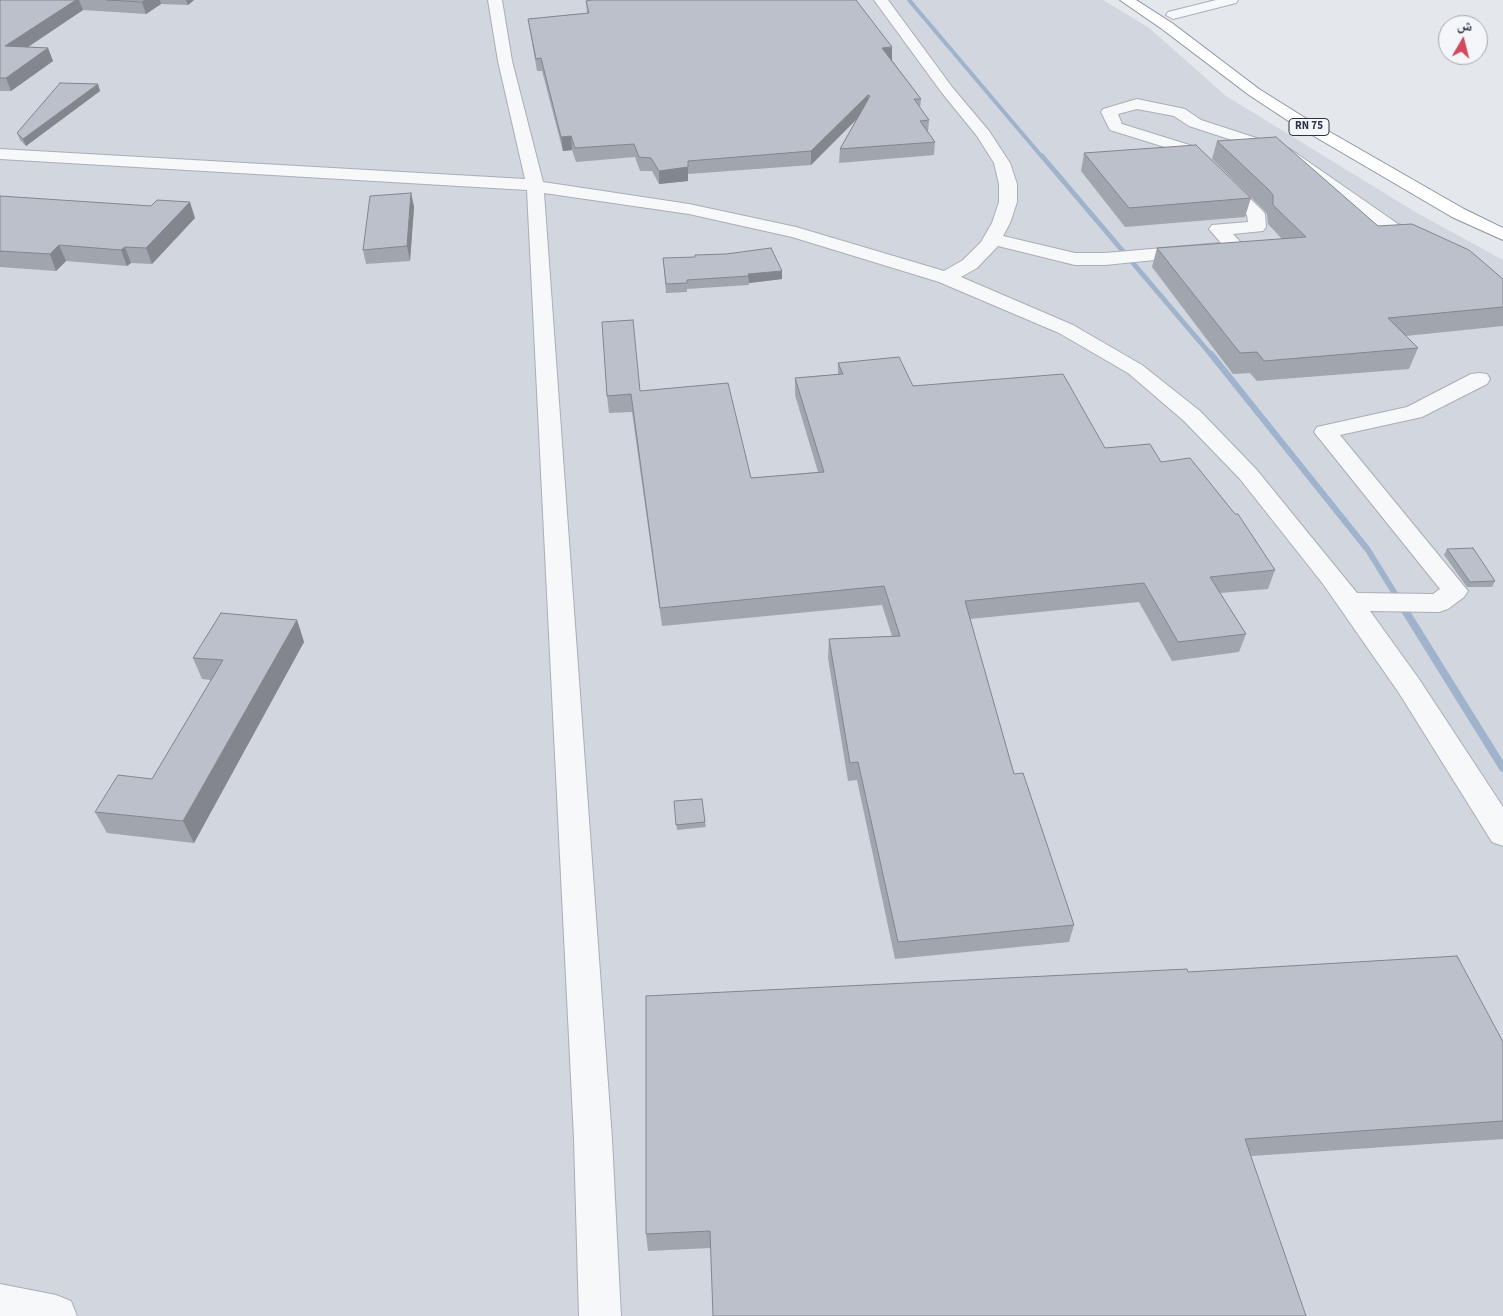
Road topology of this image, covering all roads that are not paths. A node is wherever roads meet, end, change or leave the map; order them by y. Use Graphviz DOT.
graph roads {
  1 [pos="495,0"];
  2 [pos="881,0"];
  3 [pos="1127,0"];
  4 [pos="1148,0"];
  5 [pos="1231,0"];
  6 [pos="1173,15"];
  7 [pos="0,154"];
  8 [pos="1415,171"];
  9 [pos="535,185"];
  10 [pos="1503,235"];
  11 [pos="992,239"];
  12 [pos="1433,248"];
  13 [pos="946,278"];
  14 [pos="1479,379"];
  15 [pos="1349,602"];
  16 [pos="1503,833"];
  17 [pos="0,1305"];
  18 [pos="56,1316"];
  19 [pos="600,1316"];
  1 -- 9 [label="street"];
  2 -- 11 [label="street"];
  3 -- 10 [label="highway, RN 75"];
  4 -- 6 [label="highway, RN 75"];
  5 -- 6 [label="street"];
  6 -- 8 [label="highway, RN 75"];
  7 -- 9 [label="street"];
  9 -- 13 [label="street"];
  9 -- 19 [label="street"];
  11 -- 12 [label="street"];
  11 -- 13 [label="street"];
  13 -- 15 [label="street"];
  14 -- 15 [label="street"];
  15 -- 16 [label="street"];
  17 -- 18 [label="street"];
}
